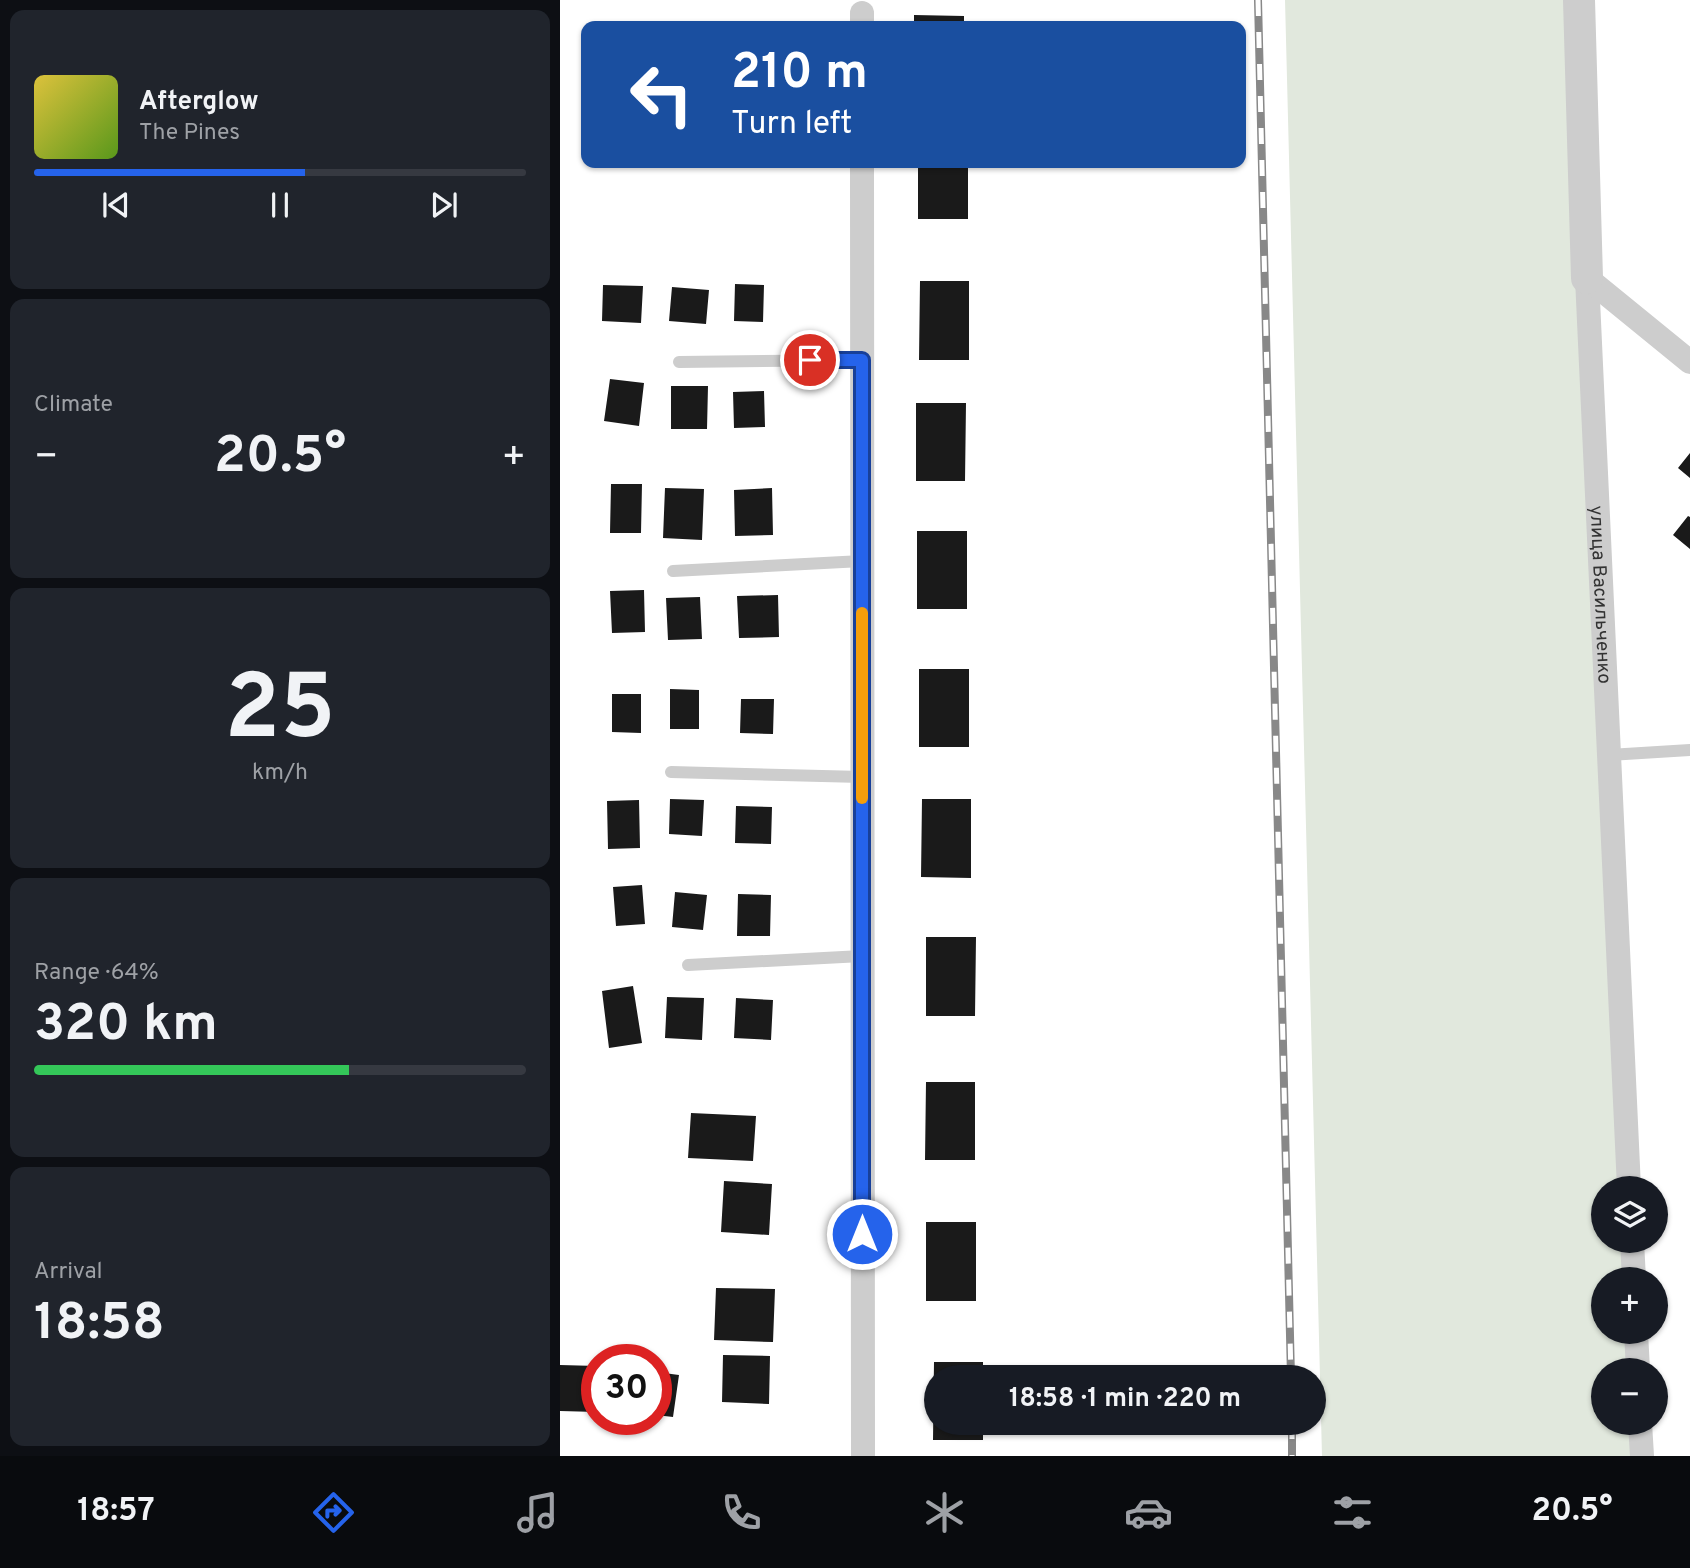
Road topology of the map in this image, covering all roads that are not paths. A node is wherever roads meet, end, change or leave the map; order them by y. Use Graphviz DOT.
graph roads {
  1 [pos="1579,0"];
  2 [pos="862,168"];
  3 [pos="1587,278"];
  4 [pos="862,360"];
  5 [pos="679,362"];
  6 [pos="1690,362"];
  7 [pos="862,561"];
  8 [pos="673,571"];
  9 [pos="1690,750"];
  10 [pos="1609,755"];
  11 [pos="671,772"];
  12 [pos="862,777"];
  13 [pos="862,956"];
  14 [pos="688,965"];
  15 [pos="1628,1176"];
  16 [pos="1641,1435"];
  17 [pos="863,1456"];
  18 [pos="1642,1456"];
  1 -- 3 [label="street, улица Васильченко"];
  2 -- 4 [label="street"];
  3 -- 6 [label="street"];
  3 -- 10 [label="street, улица Васильченко"];
  4 -- 5 [label="lane"];
  4 -- 7 [label="street"];
  7 -- 8 [label="lane"];
  7 -- 12 [label="street"];
  9 -- 10 [label="lane"];
  10 -- 15 [label="street, улица Васильченко"];
  11 -- 12 [label="lane"];
  12 -- 13 [label="street"];
  13 -- 14 [label="lane"];
  13 -- 17 [label="street"];
  16 -- 18 [label="street"];
}
